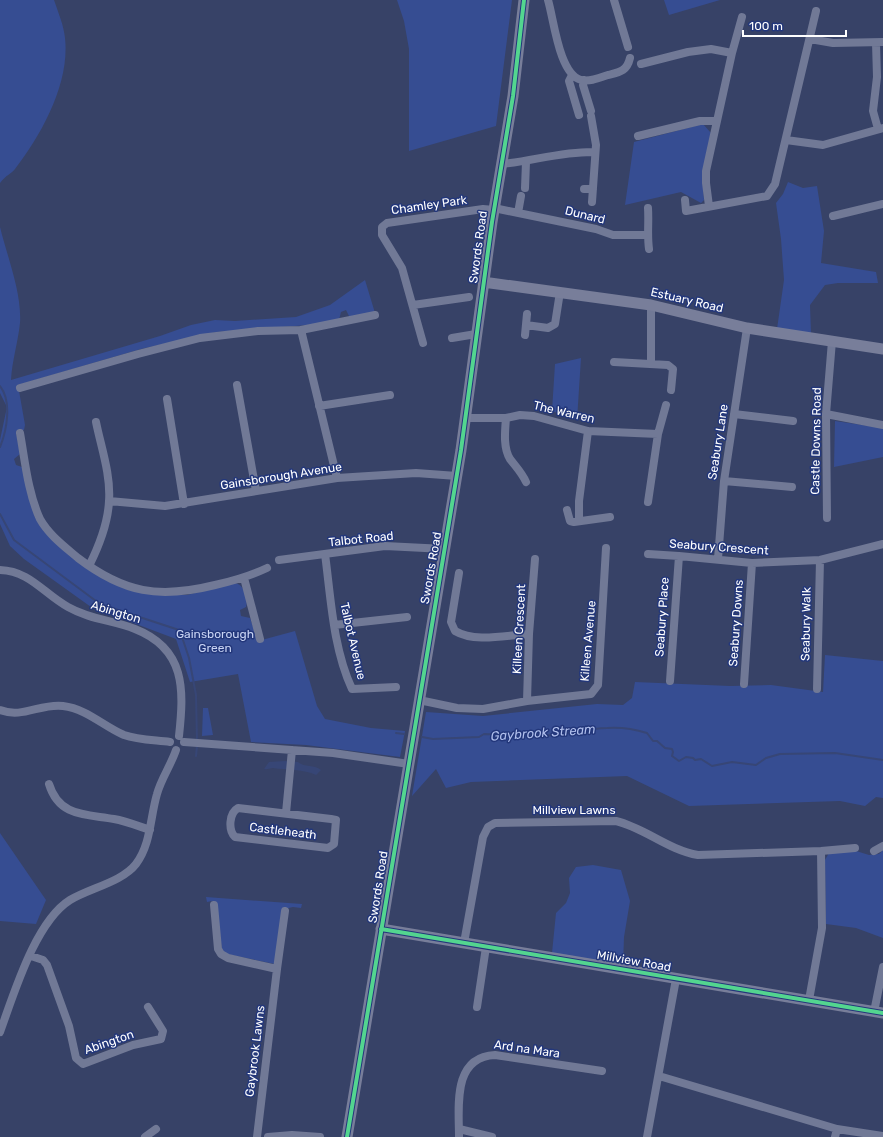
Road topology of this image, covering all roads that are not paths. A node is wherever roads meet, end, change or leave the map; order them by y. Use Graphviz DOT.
graph roads {
  1 [pos="524,0"];
  2 [pos="548,0"];
  3 [pos="614,0"];
  4 [pos="816,10"];
  5 [pos="742,17"];
  6 [pos="810,39"];
  7 [pos="880,42"];
  8 [pos="628,47"];
  9 [pos="732,53"];
  10 [pos="630,58"];
  11 [pos="640,64"];
  12 [pos="572,75"];
  13 [pos="584,80"];
  14 [pos="578,115"];
  15 [pos="717,121"];
  16 [pos="881,129"];
  17 [pos="638,136"];
  18 [pos="786,140"];
  19 [pos="596,152"];
  20 [pos="526,162"];
  21 [pos="502,164"];
  22 [pos="525,188"];
  23 [pos="584,189"];
  24 [pos="593,189"];
  25 [pos="521,196"];
  26 [pos="685,200"];
  27 [pos="592,202"];
  28 [pos="709,206"];
  29 [pos="883,206"];
  30 [pos="648,208"];
  31 [pos="494,209"];
  32 [pos="518,213"];
  33 [pos="833,216"];
  34 [pos="646,235"];
  35 [pos="649,249"];
  36 [pos="483,282"];
  37 [pos="560,292"];
  38 [pos="469,297"];
  39 [pos="651,304"];
  40 [pos="413,305"];
  41 [pos="527,314"];
  42 [pos="375,315"];
  43 [pos="526,325"];
  44 [pos="747,328"];
  45 [pos="301,330"];
  46 [pos="476,334"];
  47 [pos="524,335"];
  48 [pos="452,338"];
  49 [pos="832,341"];
  50 [pos="423,343"];
  51 [pos="883,349"];
  52 [pos="614,362"];
  53 [pos="651,363"];
  54 [pos="238,385"];
  55 [pos="20,388"];
  56 [pos="671,390"];
  57 [pos="390,395"];
  58 [pos="167,400"];
  59 [pos="666,405"];
  60 [pos="319,406"];
  61 [pos="734,414"];
  62 [pos="826,414"];
  63 [pos="465,418"];
  64 [pos="506,418"];
  65 [pos="793,421"];
  66 [pos="96,422"];
  67 [pos="883,425"];
  68 [pos="588,431"];
  69 [pos="20,433"];
  70 [pos="658,434"];
  71 [pos="457,476"];
  72 [pos="337,478"];
  73 [pos="724,481"];
  74 [pos="526,482"];
  75 [pos="792,487"];
  76 [pos="256,491"];
  77 [pos="109,501"];
  78 [pos="648,502"];
  79 [pos="184,504"];
  80 [pos="568,510"];
  81 [pos="610,517"];
  82 [pos="827,518"];
  83 [pos="579,521"];
  84 [pos="883,544"];
  85 [pos="606,548"];
  86 [pos="445,549"];
  87 [pos="325,554"];
  88 [pos="648,554"];
  89 [pos="679,556"];
  90 [pos="535,559"];
  91 [pos="718,559"];
  92 [pos="279,560"];
  93 [pos="820,560"];
  94 [pos="752,563"];
  95 [pos="89,566"];
  96 [pos="266,568"];
  97 [pos="0,570"];
  98 [pos="459,573"];
  99 [pos="244,578"];
  100 [pos="408,617"];
  101 [pos="334,625"];
  102 [pos="529,634"];
  103 [pos="260,639"];
  104 [pos="670,681"];
  105 [pos="744,684"];
  106 [pos="396,687"];
  107 [pos="817,689"];
  108 [pos="419,700"];
  109 [pos="527,701"];
  110 [pos="0,710"];
  111 [pos="182,739"];
  112 [pos="170,742"];
  113 [pos="176,750"];
  114 [pos="292,750"];
  115 [pos="409,764"];
  116 [pos="49,784"];
  117 [pos="286,813"];
  118 [pos="150,830"];
  119 [pos="883,846"];
  120 [pos="855,848"];
  121 [pos="820,851"];
  122 [pos="874,851"];
  123 [pos="214,905"];
  124 [pos="285,911"];
  125 [pos="381,929"];
  126 [pos="464,943"];
  127 [pos="486,947"];
  128 [pos="30,956"];
  129 [pos="883,967"];
  130 [pos="277,969"];
  131 [pos="676,979"];
  132 [pos="809,1000"];
  133 [pos="148,1007"];
  134 [pos="477,1007"];
  135 [pos="878,1012"];
  136 [pos="0,1032"];
  137 [pos="602,1071"];
  138 [pos="659,1076"];
  139 [pos="156,1129"];
  140 [pos="459,1133"];
  141 [pos="836,1133"];
  142 [pos="883,1136"];
  143 [pos="145,1137"];
  144 [pos="257,1137"];
  145 [pos="268,1137"];
  146 [pos="320,1137"];
  147 [pos="347,1137"];
  148 [pos="492,1137"];
  149 [pos="647,1137"];
  1 -- 21 [label="main road, Swords Road"];
  2 -- 12 [label="street"];
  3 -- 8 [label="street"];
  4 -- 6 [label="street"];
  5 -- 9 [label="street"];
  6 -- 7 [label="street"];
  6 -- 18 [label="street"];
  7 -- 16 [label="street"];
  9 -- 11 [label="street"];
  9 -- 15 [label="street"];
  10 -- 13 [label="street"];
  12 -- 13 [label="street"];
  12 -- 14 [label="street"];
  13 -- 19 [label="street"];
  15 -- 17 [label="street"];
  15 -- 28 [label="street"];
  16 -- 18 [label="street"];
  18 -- 28 [label="street"];
  19 -- 20 [label="street"];
  19 -- 24 [label="street"];
  20 -- 21 [label="street"];
  20 -- 22 [label="street"];
  21 -- 31 [label="main road, Swords Road"];
  23 -- 24 [label="street"];
  24 -- 27 [label="street"];
  25 -- 32 [label="street"];
  26 -- 28 [label="street"];
  29 -- 33 [label="street"];
  30 -- 34 [label="street"];
  31 -- 32 [label="street, Dunard"];
  31 -- 36 [label="main road, Swords Road"];
  31 -- 40 [label="street, Chamley Park"];
  32 -- 34 [label="street, Dunard"];
  34 -- 35 [label="street"];
  36 -- 37 [label="main road, Estuary Road"];
  36 -- 46 [label="main road, Swords Road"];
  37 -- 39 [label="main road, Estuary Road"];
  37 -- 43 [label="street"];
  38 -- 40 [label="street"];
  39 -- 44 [label="main road, Estuary Road"];
  39 -- 53 [label="street"];
  40 -- 50 [label="street, Chamley Park"];
  41 -- 43 [label="street"];
  42 -- 45 [label="street"];
  43 -- 47 [label="street"];
  44 -- 49 [label="main road, Estuary Road"];
  44 -- 61 [label="street, Seabury Lane"];
  45 -- 55 [label="street"];
  45 -- 60 [label="street"];
  46 -- 48 [label="street"];
  46 -- 63 [label="main road, Swords Road"];
  49 -- 51 [label="main road, Estuary Road"];
  49 -- 62 [label="street, Castle Downs Road"];
  52 -- 53 [label="street"];
  53 -- 56 [label="street"];
  54 -- 76 [label="street"];
  57 -- 60 [label="street"];
  58 -- 79 [label="street"];
  59 -- 70 [label="street"];
  60 -- 72 [label="street"];
  61 -- 65 [label="street"];
  61 -- 73 [label="street, Seabury Lane"];
  62 -- 67 [label="street"];
  62 -- 82 [label="street, Castle Downs Road"];
  63 -- 64 [label="street, The Warren"];
  63 -- 71 [label="main road, Swords Road"];
  64 -- 68 [label="street, The Warren"];
  64 -- 74 [label="street"];
  66 -- 77 [label="street"];
  68 -- 70 [label="street, The Warren"];
  68 -- 83 [label="street"];
  69 -- 95 [label="street"];
  70 -- 78 [label="street"];
  71 -- 72 [label="street, Gainsborough Avenue"];
  71 -- 86 [label="main road, Swords Road"];
  72 -- 76 [label="street, Gainsborough Avenue"];
  73 -- 75 [label="street"];
  73 -- 91 [label="street, Seabury Lane"];
  76 -- 79 [label="street, Gainsborough Avenue"];
  77 -- 79 [label="street, Gainsborough Avenue"];
  77 -- 95 [label="street"];
  80 -- 83 [label="street"];
  81 -- 83 [label="street"];
  84 -- 93 [label="street, Seabury Crescent"];
  85 -- 109 [label="street, Killeen Avenue"];
  86 -- 87 [label="street, Talbot Road"];
  86 -- 108 [label="main road, Swords Road"];
  87 -- 92 [label="street, Talbot Road"];
  87 -- 101 [label="street, Talbot Avenue"];
  88 -- 89 [label="street, Seabury Crescent"];
  89 -- 91 [label="street, Seabury Crescent"];
  89 -- 104 [label="street, Seabury Place"];
  90 -- 102 [label="street, Killeen Crescent"];
  91 -- 94 [label="street, Seabury Crescent"];
  93 -- 94 [label="street, Seabury Crescent"];
  93 -- 107 [label="street, Seabury Walk"];
  94 -- 105 [label="street, Seabury Downs"];
  95 -- 99 [label="street"];
  96 -- 99 [label="street"];
  97 -- 111 [label="street, Abington"];
  98 -- 102 [label="street"];
  99 -- 103 [label="street"];
  100 -- 101 [label="street"];
  101 -- 106 [label="street, Talbot Avenue"];
  102 -- 109 [label="street, Killeen Crescent"];
  108 -- 109 [label="street, Killeen Avenue"];
  108 -- 115 [label="main road, Swords Road"];
  110 -- 112 [label="street"];
  111 -- 112 [label="street"];
  111 -- 113 [label="street"];
  111 -- 114 [label="street"];
  112 -- 113 [label="street"];
  113 -- 118 [label="street"];
  114 -- 115 [label="street"];
  114 -- 117 [label="street, Castleheath"];
  115 -- 125 [label="main road, Swords Road"];
  116 -- 118 [label="street"];
  117 -- 117 [label="street, Castleheath"];
  118 -- 128 [label="street"];
  119 -- 122 [label="street"];
  120 -- 121 [label="street, Millview Lawns"];
  121 -- 126 [label="street, Millview Lawns"];
  121 -- 132 [label="street"];
  123 -- 130 [label="street"];
  124 -- 130 [label="street, Gaybrook Lawns"];
  125 -- 126 [label="main road, Millview Road"];
  125 -- 147 [label="main road, Swords Road"];
  126 -- 127 [label="main road, Millview Road"];
  127 -- 131 [label="main road, Millview Road"];
  127 -- 134 [label="street"];
  128 -- 133 [label="street, Abington"];
  128 -- 136 [label="street"];
  129 -- 135 [label="street"];
  130 -- 144 [label="street, Gaybrook Lawns"];
  131 -- 132 [label="main road, Millview Road"];
  131 -- 138 [label="street"];
  132 -- 135 [label="main road, Millview Road"];
  137 -- 140 [label="street, Ard na Mara"];
  138 -- 141 [label="street"];
  138 -- 149 [label="street"];
  139 -- 143 [label="street"];
  140 -- 148 [label="street, Ard na Mara"];
  141 -- 142 [label="street"];
  145 -- 146 [label="street"];
}
